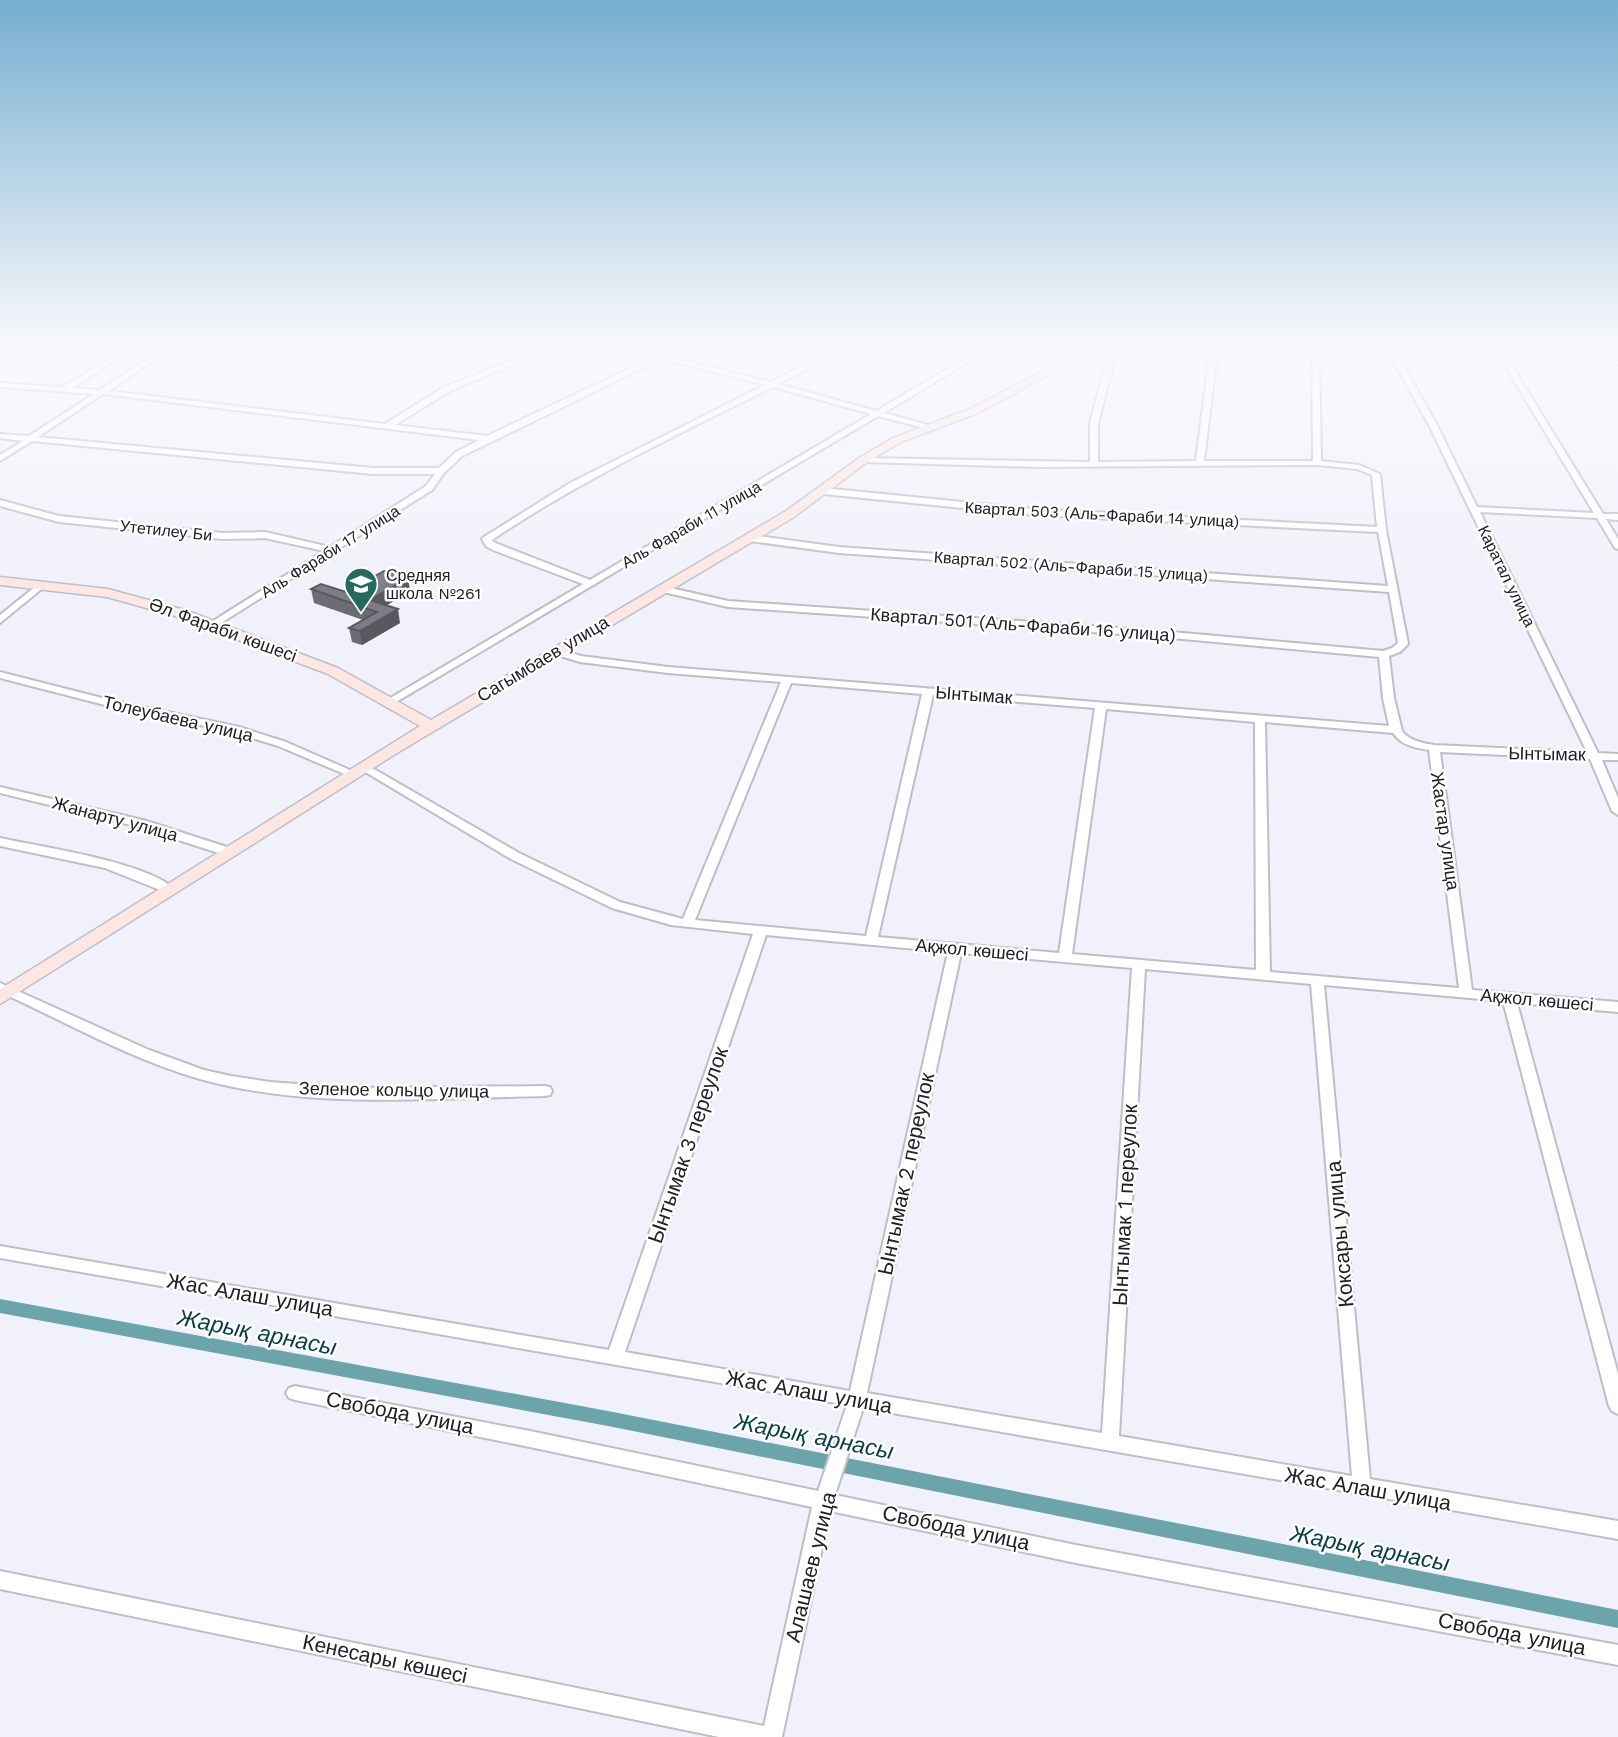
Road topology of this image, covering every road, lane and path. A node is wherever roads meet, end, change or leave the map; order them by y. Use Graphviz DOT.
graph roads {
  1 [pos="48,427"];
  2 [pos="396,427"];
  3 [pos="514,427"];
  4 [pos="684,427"];
  5 [pos="854,427"];
  6 [pos="926,427"];
  7 [pos="1094,427"];
  8 [pos="1204,427"];
  9 [pos="1317,427"];
  10 [pos="1434,427"];
  11 [pos="1546,427"];
  12 [pos="929,428"];
  13 [pos="0,436"];
  14 [pos="30,439"];
  15 [pos="488,439"];
  16 [pos="0,459"];
  17 [pos="863,460"];
  18 [pos="1317,463"];
  19 [pos="1200,464"];
  20 [pos="1094,465"];
  21 [pos="441,471"];
  22 [pos="823,491"];
  23 [pos="0,503"];
  24 [pos="1473,509"];
  25 [pos="527,510"];
  26 [pos="1599,516"];
  27 [pos="1618,517"];
  28 [pos="1381,530"];
  29 [pos="750,538"];
  30 [pos="1618,546"];
  31 [pos="332,551"];
  32 [pos="0,581"];
  33 [pos="590,583"];
  34 [pos="41,585"];
  35 [pos="662,589"];
  36 [pos="1394,589"];
  37 [pos="0,620"];
  38 [pos="213,625"];
  39 [pos="555,651"];
  40 [pos="1384,654"];
  41 [pos="0,675"];
  42 [pos="787,680"];
  43 [pos="928,692"];
  44 [pos="391,702"];
  45 [pos="1101,705"];
  46 [pos="1260,718"];
  47 [pos="431,726"];
  48 [pos="1396,730"];
  49 [pos="1434,748"];
  50 [pos="1594,755"];
  51 [pos="1618,757"];
  52 [pos="358,771"];
  53 [pos="0,790"];
  54 [pos="1618,811"];
  55 [pos="0,842"];
  56 [pos="229,852"];
  57 [pos="170,890"];
  58 [pos="688,923"];
  59 [pos="761,931"];
  60 [pos="871,941"];
  61 [pos="956,948"];
  62 [pos="1065,958"];
  63 [pos="1139,965"];
  64 [pos="1264,976"];
  65 [pos="1317,981"];
  66 [pos="4,992"];
  67 [pos="1466,994"];
  68 [pos="1509,998"];
  69 [pos="1618,1007"];
  70 [pos="545,1091"];
  71 [pos="0,1252"];
  72 [pos="615,1358"];
  73 [pos="295,1393"];
  74 [pos="857,1400"];
  75 [pos="1618,1406"];
  76 [pos="1110,1444"];
  77 [pos="840,1447"];
  78 [pos="835,1474"];
  79 [pos="1362,1488"];
  80 [pos="823,1501"];
  81 [pos="1618,1531"];
  82 [pos="0,1580"];
  83 [pos="1618,1655"];
  84 [pos="770,1737"];
  1 -- 14 [label="street"];
  2 -- 15 [label="street"];
  3 -- 15 [label="street, Аль Фараби 17 улица"];
  4 -- 25 [label="street"];
  5 -- 33 [label="street, Аль Фараби 11 улица"];
  6 -- 12 [label="street"];
  7 -- 20 [label="street"];
  8 -- 19 [label="street"];
  9 -- 18 [label="street"];
  10 -- 24 [label="street, Каратал улица"];
  11 -- 26 [label="street"];
  12 -- 17 [label="street, Сагымбаев улица"];
  13 -- 14 [label="street"];
  14 -- 16 [label="street"];
  14 -- 21 [label="street"];
  15 -- 21 [label="street, Аль Фараби 17 улица"];
  17 -- 20 [label="street"];
  17 -- 22 [label="street, Сагымбаев улица"];
  18 -- 19 [label="street"];
  18 -- 28 [label="street"];
  19 -- 20 [label="street"];
  21 -- 31 [label="street, Аль Фараби 17 улица"];
  22 -- 28 [label="street, Квартал 503 (Аль-Фараби 14 улица)"];
  22 -- 29 [label="street, Сагымбаев улица"];
  23 -- 31 [label="street, Утетилеу Би"];
  24 -- 26 [label="street"];
  24 -- 50 [label="street, Каратал улица"];
  25 -- 33 [label="street"];
  26 -- 27 [label="street"];
  26 -- 30 [label="street"];
  28 -- 36 [label="street"];
  29 -- 35 [label="street, Сагымбаев улица"];
  29 -- 36 [label="street, Квартал 502 (Аль-Фараби 15 улица)"];
  31 -- 38 [label="street, Аль Фараби 17 улица"];
  32 -- 34 [label="street, Әл Фараби көшесі"];
  33 -- 44 [label="street, Аль Фараби 11 улица"];
  34 -- 37 [label="street"];
  34 -- 38 [label="street, Әл Фараби көшесі"];
  35 -- 39 [label="street, Сагымбаев улица"];
  35 -- 40 [label="street, Квартал 501 (Аль-Фараби 16 улица)"];
  36 -- 40 [label="street"];
  38 -- 44 [label="street, Әл Фараби көшесі"];
  39 -- 42 [label="street, Ынтымак"];
  39 -- 47 [label="street, Сагымбаев улица"];
  40 -- 48 [label="street"];
  41 -- 52 [label="street, Толеубаева улица"];
  42 -- 43 [label="street, Ынтымак"];
  42 -- 58 [label="street"];
  43 -- 45 [label="street, Ынтымак"];
  43 -- 60 [label="street"];
  44 -- 47 [label="street, Әл Фараби көшесі"];
  45 -- 46 [label="street, Ынтымак"];
  45 -- 62 [label="street"];
  46 -- 48 [label="street, Ынтымак"];
  46 -- 64 [label="street"];
  47 -- 52 [label="street, Сагымбаев улица"];
  48 -- 49 [label="street, Жастар улица"];
  49 -- 50 [label="street, Ынтымак"];
  49 -- 67 [label="street, Жастар улица"];
  50 -- 51 [label="street, Ынтымак"];
  50 -- 54 [label="street, Каратал улица"];
  52 -- 56 [label="street, Сагымбаев улица"];
  52 -- 58 [label="street, Ақжол көшесі"];
  53 -- 56 [label="street, Жанарту улица"];
  55 -- 57 [label="street"];
  56 -- 57 [label="street, Сагымбаев улица"];
  57 -- 66 [label="street, Сагымбаев улица"];
  58 -- 59 [label="street, Ақжол көшесі"];
  59 -- 60 [label="street, Ақжол көшесі"];
  59 -- 72 [label="street, Ынтымак 3 переулок"];
  60 -- 61 [label="street, Ақжол көшесі"];
  61 -- 62 [label="street, Ақжол көшесі"];
  61 -- 74 [label="street, Ынтымак 2 переулок"];
  62 -- 63 [label="street, Ақжол көшесі"];
  63 -- 64 [label="street, Ақжол көшесі"];
  63 -- 76 [label="street, Ынтымак 1 переулок"];
  64 -- 65 [label="street, Ақжол көшесі"];
  65 -- 67 [label="street, Ақжол көшесі"];
  65 -- 79 [label="street, Коксары улица"];
  66 -- 70 [label="street, Зеленое кольцо улица"];
  67 -- 68 [label="street, Ақжол көшесі"];
  68 -- 69 [label="street, Ақжол көшесі"];
  68 -- 75 [label="street"];
  71 -- 72 [label="street, Жас Алаш улица"];
  72 -- 74 [label="street, Жас Алаш улица"];
  73 -- 80 [label="street, Свобода улица"];
  74 -- 76 [label="street, Жас Алаш улица"];
  74 -- 77 [label="street, Алашаев улица"];
  76 -- 79 [label="street, Жас Алаш улица"];
  77 -- 78 [label="street, Алашаев улица"];
  78 -- 80 [label="street, Алашаев улица"];
  79 -- 81 [label="street, Жас Алаш улица"];
  80 -- 83 [label="street, Свобода улица"];
  80 -- 84 [label="street, Алашаев улица"];
  82 -- 84 [label="street, Кенесары көшесі"];
}
